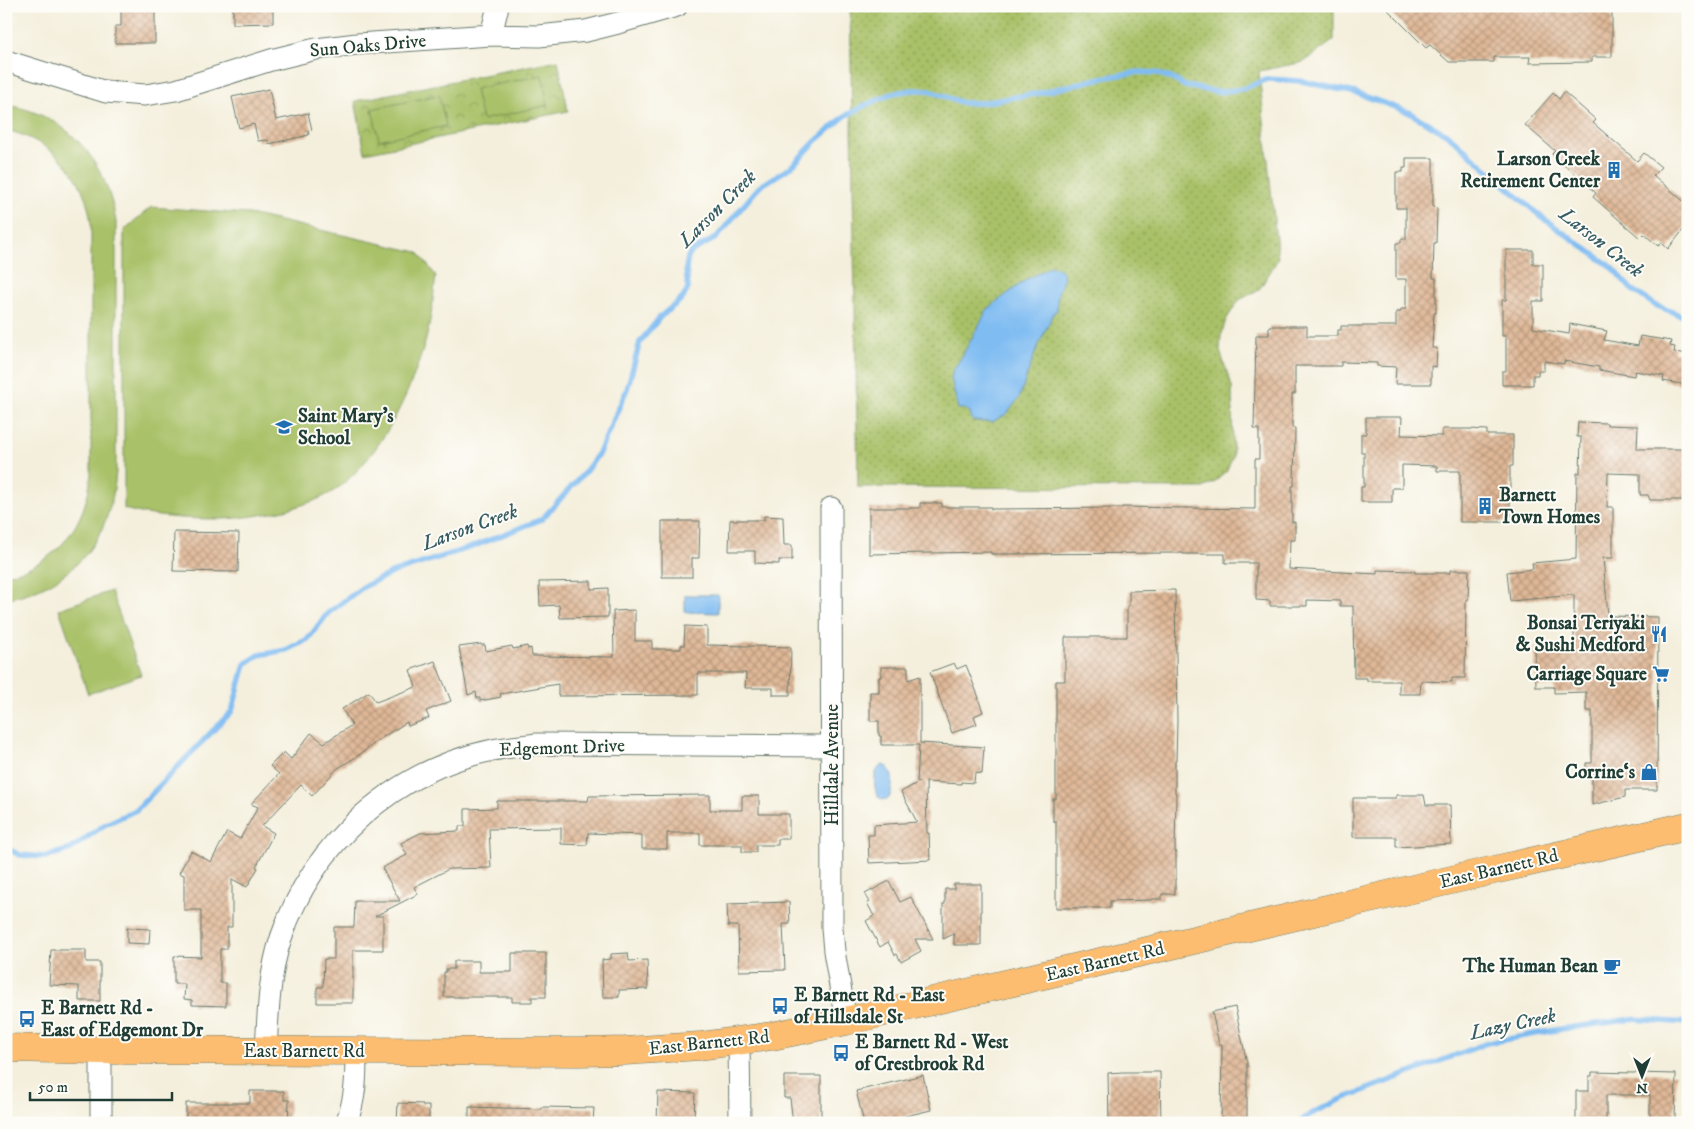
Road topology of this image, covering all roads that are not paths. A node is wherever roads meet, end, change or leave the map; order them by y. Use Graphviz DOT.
graph roads {
  1 [pos="498,6"];
  2 [pos="677,6"];
  3 [pos="492,35"];
  4 [pos="6,61"];
  5 [pos="831,508"];
  6 [pos="832,746"];
  7 [pos="1688,826"];
  8 [pos="846,1022"];
  9 [pos="739,1041"];
  10 [pos="6,1048"];
  11 [pos="101,1050"];
  12 [pos="266,1051"];
  13 [pos="356,1051"];
  14 [pos="101,1123"];
  15 [pos="346,1123"];
  16 [pos="740,1123"];
  1 -- 3 [label="street"];
  2 -- 3 [label="street, Sun Oaks Drive"];
  3 -- 4 [label="street, Sun Oaks Drive"];
  5 -- 6 [label="street, Hilldale Avenue"];
  6 -- 8 [label="street, Hilldale Avenue"];
  6 -- 12 [label="street, Edgemont Drive"];
  7 -- 8 [label="main road, East Barnett Rd"];
  8 -- 9 [label="main road, East Barnett Rd"];
  9 -- 13 [label="main road, East Barnett Rd"];
  9 -- 16 [label="street"];
  10 -- 11 [label="main road, East Barnett Rd"];
  11 -- 12 [label="main road, East Barnett Rd"];
  11 -- 14 [label="street"];
  12 -- 13 [label="main road, East Barnett Rd"];
  13 -- 15 [label="street"];
}
